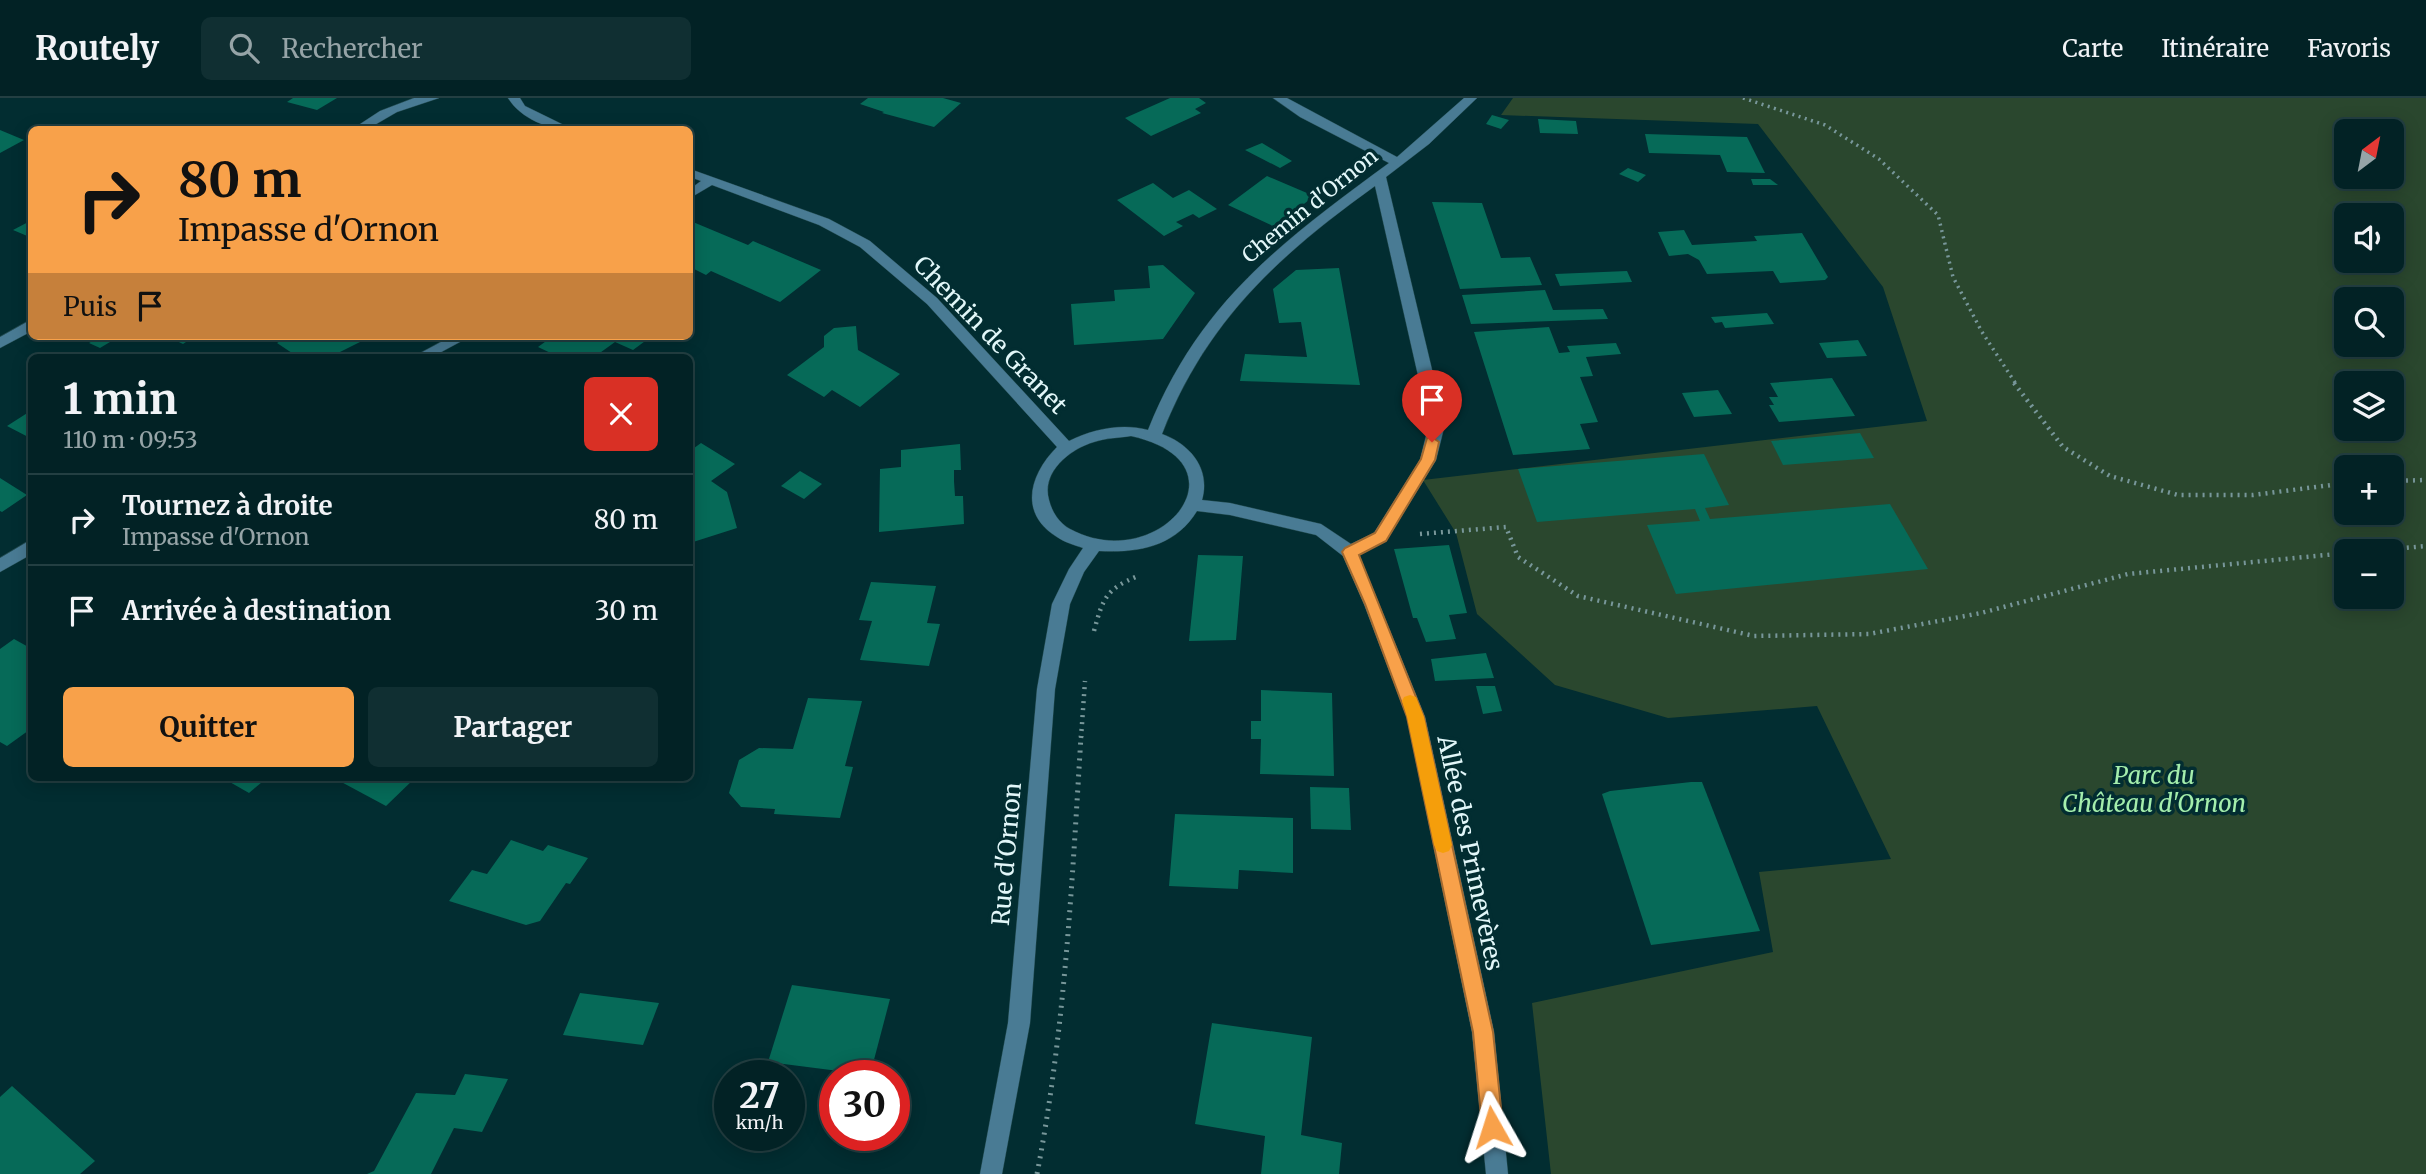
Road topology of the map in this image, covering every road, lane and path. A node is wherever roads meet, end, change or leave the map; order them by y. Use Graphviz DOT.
graph roads {
  1 [pos="433,98"];
  2 [pos="514,98"];
  3 [pos="1279,98"];
  4 [pos="1471,98"];
  5 [pos="1743,98"];
  6 [pos="418,99"];
  7 [pos="363,126"];
  8 [pos="559,126"];
  9 [pos="1397,162"];
  10 [pos="693,174"];
  11 [pos="1380,176"];
  12 [pos="710,181"];
  13 [pos="693,192"];
  14 [pos="28,326"];
  15 [pos="456,340"];
  16 [pos="0,343"];
  17 [pos="426,354"];
  18 [pos="1153,436"];
  19 [pos="1065,446"];
  20 [pos="2426,480"];
  21 [pos="2404,481"];
  22 [pos="2334,485"];
  23 [pos="1194,505"];
  24 [pos="1380,537"];
  25 [pos="1094,545"];
  26 [pos="2426,546"];
  27 [pos="28,547"];
  28 [pos="2404,548"];
  29 [pos="1350,552"];
  30 [pos="2334,554"];
  31 [pos="0,566"];
  32 [pos="1145,573"];
  33 [pos="1090,643"];
  34 [pos="1085,678"];
  35 [pos="991,1174"];
  36 [pos="1037,1174"];
  37 [pos="1497,1174"];
  1 -- 6 [label="street"];
  2 -- 8 [label="street"];
  3 -- 9 [label="street"];
  4 -- 9 [label="street, Chemin d'Ornon"];
  5 -- 22 [label="path"];
  6 -- 7 [label="street"];
  9 -- 11 [label="street, Chemin d'Ornon"];
  10 -- 12 [label="street, Chemin de Granet"];
  11 -- 18 [label="street, Chemin d'Ornon"];
  11 -- 24 [label="street"];
  12 -- 13 [label="street"];
  12 -- 19 [label="street, Chemin de Granet"];
  14 -- 16 [label="street"];
  15 -- 17 [label="street"];
  18 -- 19 [label="street"];
  18 -- 23 [label="street"];
  19 -- 25 [label="street"];
  20 -- 21 [label="path"];
  23 -- 25 [label="street"];
  23 -- 29 [label="street, Allée des Primevères"];
  24 -- 29 [label="street"];
  24 -- 30 [label="path"];
  25 -- 35 [label="street, Rue d'Ornon"];
  26 -- 28 [label="path"];
  27 -- 31 [label="street"];
  29 -- 37 [label="street, Allée des Primevères"];
  32 -- 33 [label="path"];
  34 -- 36 [label="path"];
}
